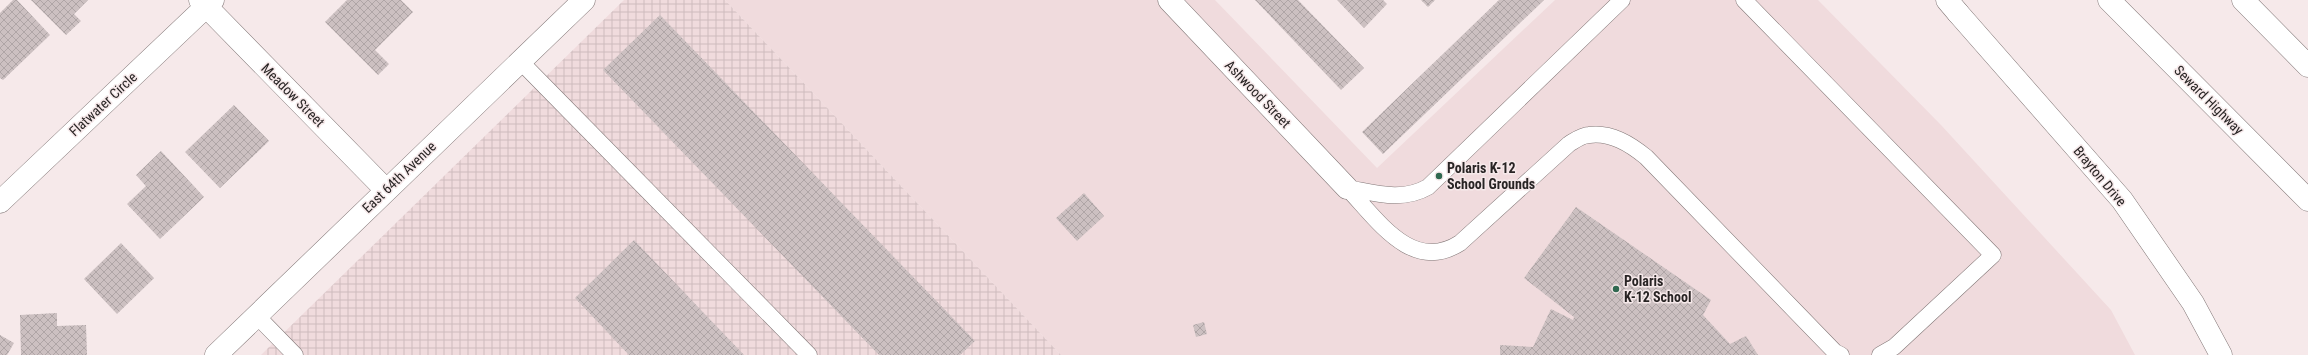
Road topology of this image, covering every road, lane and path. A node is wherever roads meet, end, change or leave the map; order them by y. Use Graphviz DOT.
graph roads {
  1 [pos="584,0"];
  2 [pos="1169,0"];
  3 [pos="1622,0"];
  4 [pos="1744,0"];
  5 [pos="2109,0"];
  6 [pos="2243,0"];
  7 [pos="206,2"];
  8 [pos="1952,6"];
  9 [pos="520,61"];
  10 [pos="2308,66"];
  11 [pos="1347,188"];
  12 [pos="386,190"];
  13 [pos="2308,200"];
  14 [pos="0,202"];
  15 [pos="256,316"];
  16 [pos="216,355"];
  17 [pos="295,355"];
  18 [pos="809,355"];
  19 [pos="1841,355"];
  20 [pos="1880,355"];
  21 [pos="2221,355"];
  1 -- 9 [label="main road, East 64th Avenue"];
  2 -- 11 [label="main road, Ashwood Street"];
  3 -- 11 [label="lane"];
  4 -- 20 [label="lane"];
  5 -- 13 [label="main road, Seward Highway"];
  6 -- 10 [label="main road"];
  7 -- 12 [label="main road, Meadow Street"];
  7 -- 14 [label="main road, Flatwater Circle"];
  8 -- 21 [label="main road, Brayton Drive"];
  9 -- 12 [label="main road, East 64th Avenue"];
  9 -- 18 [label="lane"];
  11 -- 19 [label="lane"];
  12 -- 15 [label="main road, East 64th Avenue"];
  15 -- 16 [label="main road, East 64th Avenue"];
  15 -- 17 [label="lane"];
}
